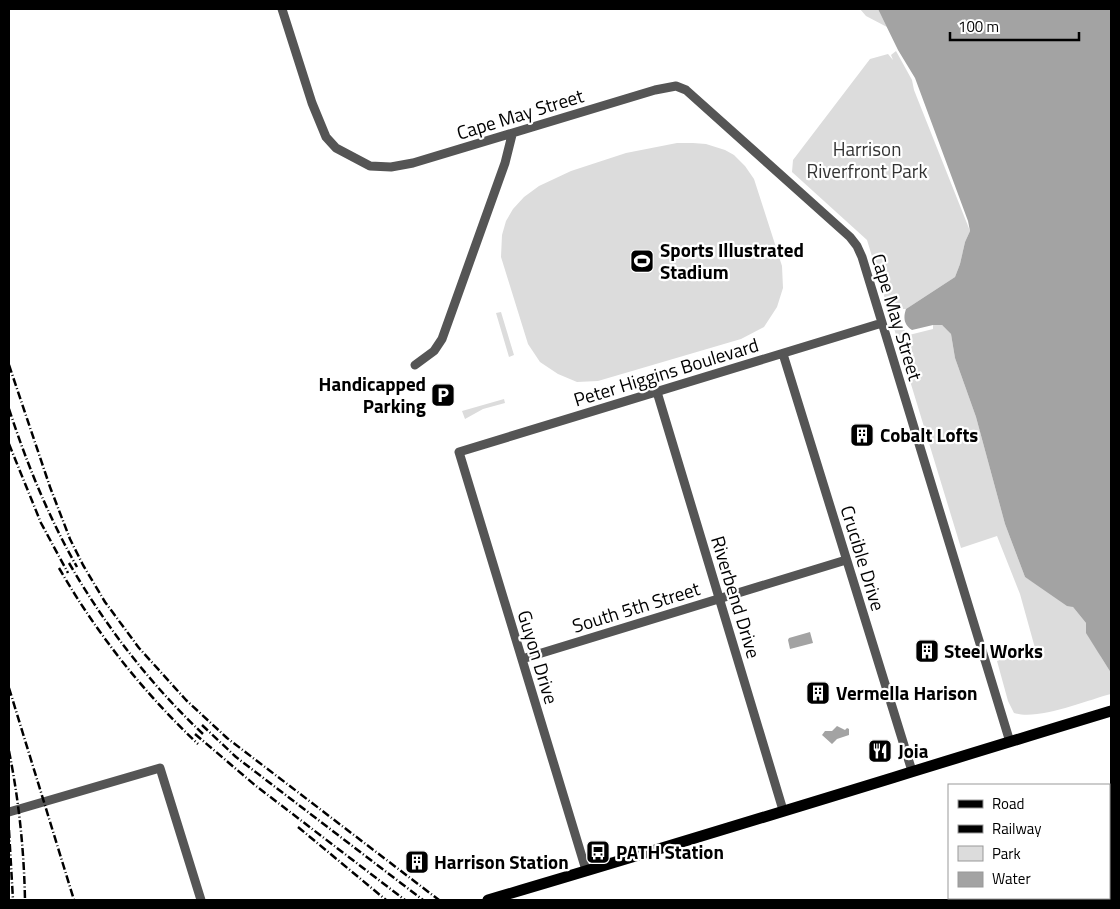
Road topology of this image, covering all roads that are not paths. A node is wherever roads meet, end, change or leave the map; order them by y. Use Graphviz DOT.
graph roads {
  1 [pos="282,9"];
  2 [pos="512,135"];
  3 [pos="882,323"];
  4 [pos="783,354"];
  5 [pos="415,365"];
  6 [pos="657,392"];
  7 [pos="459,452"];
  8 [pos="846,560"];
  9 [pos="719,598"];
  10 [pos="522,660"];
  11 [pos="1111,711"];
  12 [pos="1010,742"];
  13 [pos="912,771"];
  14 [pos="784,810"];
  15 [pos="9,812"];
  16 [pos="586,870"];
  17 [pos="201,900"];
  18 [pos="488,900"];
  1 -- 2 [label="street, Cape May Street"];
  2 -- 3 [label="street, Cape May Street"];
  2 -- 5 [label="street"];
  3 -- 4 [label="street, Peter Higgins Boulevard"];
  3 -- 12 [label="street, Cape May Street"];
  4 -- 6 [label="street, Peter Higgins Boulevard"];
  4 -- 8 [label="street, Crucible Drive"];
  6 -- 7 [label="street, Peter Higgins Boulevard"];
  6 -- 9 [label="street, Riverbend Drive"];
  7 -- 10 [label="street, Guyon Drive"];
  8 -- 9 [label="street, South 5th Street"];
  8 -- 13 [label="street, Crucible Drive"];
  9 -- 10 [label="street, South 5th Street"];
  9 -- 14 [label="street, Riverbend Drive"];
  10 -- 16 [label="street, Guyon Drive"];
  11 -- 12 [label="main road"];
  12 -- 13 [label="main road"];
  13 -- 14 [label="main road"];
  14 -- 16 [label="main road"];
  15 -- 17 [label="street"];
  16 -- 18 [label="main road"];
}
